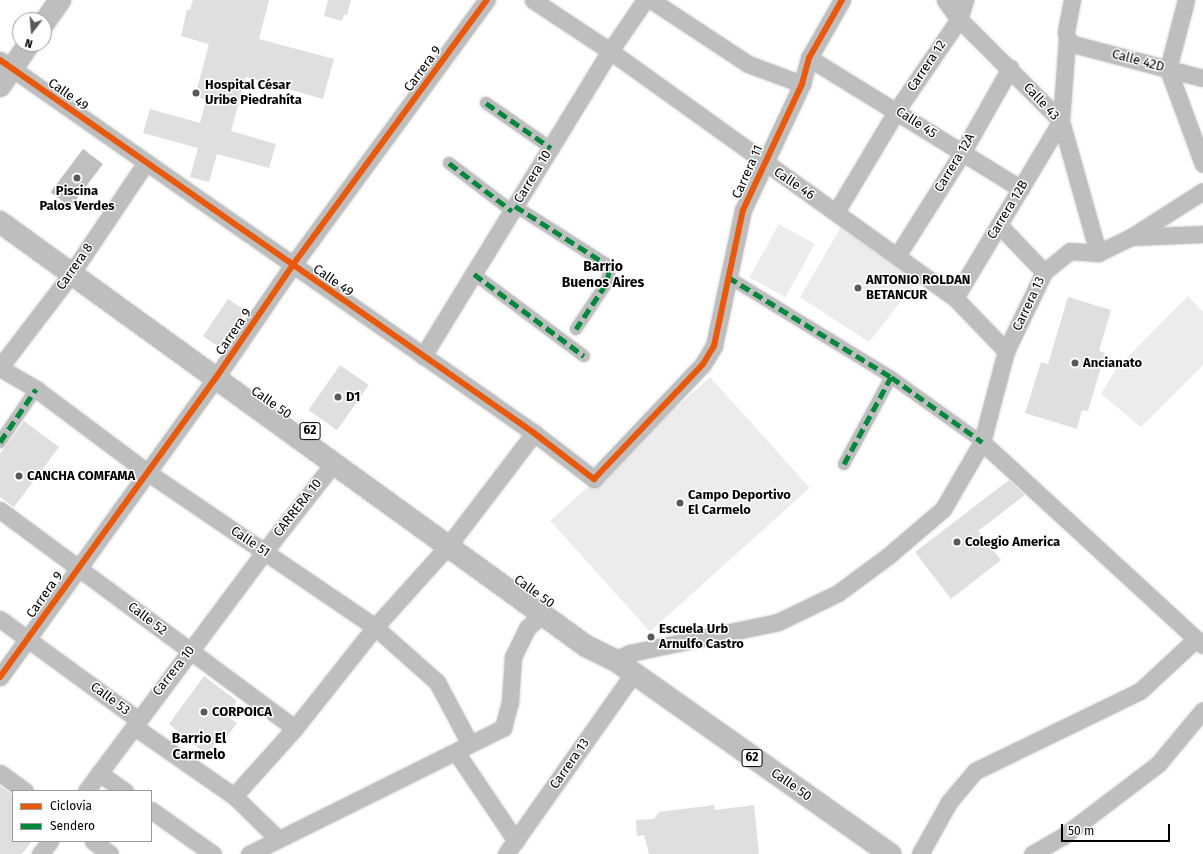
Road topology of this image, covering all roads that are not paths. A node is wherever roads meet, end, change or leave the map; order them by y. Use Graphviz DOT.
graph roads {
  1 [pos="60,0"];
  2 [pos="487,0"];
  3 [pos="533,0"];
  4 [pos="645,0"];
  5 [pos="650,0"];
  6 [pos="945,0"];
  7 [pos="965,0"];
  8 [pos="1072,0"];
  9 [pos="1186,0"];
  10 [pos="839,1"];
  11 [pos="52,12"];
  12 [pos="959,19"];
  13 [pos="1070,42"];
  14 [pos="610,51"];
  15 [pos="22,52"];
  16 [pos="809,58"];
  17 [pos="1010,68"];
  18 [pos="1168,69"];
  19 [pos="4,72"];
  20 [pos="1203,78"];
  21 [pos="802,84"];
  22 [pos="486,103"];
  23 [pos="897,110"];
  24 [pos="1061,121"];
  25 [pos="550,148"];
  26 [pos="962,153"];
  27 [pos="449,163"];
  28 [pos="764,163"];
  29 [pos="146,164"];
  30 [pos="1203,164"];
  31 [pos="1021,189"];
  32 [pos="1203,191"];
  33 [pos="0,206"];
  34 [pos="514,209"];
  35 [pos="836,212"];
  36 [pos="0,222"];
  37 [pos="999,225"];
  38 [pos="1203,234"];
  39 [pos="1131,237"];
  40 [pos="1098,253"];
  41 [pos="898,256"];
  42 [pos="292,266"];
  43 [pos="75,269"];
  44 [pos="1044,272"];
  45 [pos="474,274"];
  46 [pos="728,277"];
  47 [pos="955,298"];
  48 [pos="576,329"];
  49 [pos="1006,351"];
  50 [pos="423,356"];
  51 [pos="584,356"];
  52 [pos="0,368"];
  53 [pos="218,374"];
  54 [pos="891,377"];
  55 [pos="36,389"];
  56 [pos="534,433"];
  57 [pos="0,442"];
  58 [pos="982,442"];
  59 [pos="333,464"];
  60 [pos="844,464"];
  61 [pos="147,472"];
  62 [pos="594,479"];
  63 [pos="0,510"];
  64 [pos="452,541"];
  65 [pos="264,552"];
  66 [pos="78,567"];
  67 [pos="542,614"];
  68 [pos="0,619"];
  69 [pos="375,627"];
  70 [pos="28,638"];
  71 [pos="1199,642"];
  72 [pos="190,651"];
  73 [pos="615,660"];
  74 [pos="633,674"];
  75 [pos="0,677"];
  76 [pos="1203,710"];
  77 [pos="137,719"];
  78 [pos="295,728"];
  79 [pos="463,748"];
  80 [pos="0,773"];
  81 [pos="99,773"];
  82 [pos="23,790"];
  83 [pos="87,790"];
  84 [pos="124,790"];
  85 [pos="234,796"];
  86 [pos="152,811"];
  87 [pos="277,838"];
  88 [pos="49,842"];
  89 [pos="94,842"];
  90 [pos="511,847"];
  91 [pos="40,854"];
  92 [pos="110,854"];
  93 [pos="213,854"];
  94 [pos="249,854"];
  95 [pos="890,854"];
  96 [pos="920,854"];
  97 [pos="1032,854"];
  1 -- 11 [label="main road"];
  2 -- 42 [label="street, Carrera 9"];
  3 -- 14 [label="street, Calle 46"];
  4 -- 14 [label="street, Carrera 10"];
  5 -- 21 [label="street"];
  6 -- 12 [label="street, Calle 43"];
  7 -- 12 [label="street, Carrera 12"];
  8 -- 13 [label="street"];
  9 -- 18 [label="street"];
  10 -- 16 [label="street, Carrera 11"];
  12 -- 17 [label="street, Calle 43"];
  12 -- 23 [label="street, Carrera 12"];
  13 -- 18 [label="street, Calle 42D"];
  13 -- 24 [label="street"];
  14 -- 25 [label="street, Carrera 10"];
  14 -- 28 [label="street, Calle 46"];
  15 -- 19 [label="main road"];
  16 -- 21 [label="street, Carrera 11"];
  16 -- 23 [label="street, Calle 45"];
  17 -- 24 [label="street, Calle 43"];
  17 -- 26 [label="street, Carrera 12A"];
  18 -- 20 [label="street, Calle 42D"];
  18 -- 30 [label="street"];
  19 -- 29 [label="street, Calle 49"];
  21 -- 28 [label="street, Carrera 11"];
  22 -- 25 [label="street"];
  23 -- 26 [label="street, Calle 45"];
  23 -- 35 [label="street, Carrera 12"];
  24 -- 31 [label="street, Carrera 12B"];
  24 -- 40 [label="street, Calle 43"];
  25 -- 34 [label="street, Carrera 10"];
  26 -- 31 [label="street, Calle 45"];
  26 -- 41 [label="street, Carrera 12A"];
  27 -- 34 [label="street"];
  28 -- 35 [label="street, Calle 46"];
  28 -- 46 [label="street, Carrera 11"];
  29 -- 42 [label="street, Calle 49"];
  29 -- 43 [label="street, Carrera 8"];
  31 -- 37 [label="street, Carrera 12B"];
  32 -- 39 [label="street, Carrera 13"];
  33 -- 43 [label="main road, Calle 50 / 62"];
  34 -- 45 [label="street, Carrera 10"];
  34 -- 48 [label="street"];
  35 -- 41 [label="street, Calle 46"];
  36 -- 43 [label="main road, Calle 50 / 62"];
  37 -- 44 [label="street"];
  37 -- 47 [label="street, Carrera 12B"];
  38 -- 39 [label="street"];
  39 -- 40 [label="street, Carrera 13"];
  40 -- 44 [label="street, Carrera 13"];
  41 -- 47 [label="street, Calle 46"];
  42 -- 50 [label="street, Calle 49"];
  42 -- 53 [label="street, Carrera 9"];
  43 -- 52 [label="street, Carrera 8"];
  43 -- 53 [label="main road, Calle 50 / 62"];
  44 -- 49 [label="street, Carrera 13"];
  45 -- 50 [label="street, Carrera 10"];
  45 -- 51 [label="street"];
  46 -- 54 [label="street"];
  46 -- 62 [label="street, Carrera 11"];
  47 -- 49 [label="street, Calle 46"];
  49 -- 58 [label="street, Carrera 13"];
  50 -- 56 [label="street, Calle 49"];
  52 -- 55 [label="street, Calle 51"];
  53 -- 59 [label="main road, Calle 50 / 62"];
  53 -- 61 [label="street, Carrera 9"];
  53 -- 64 [label="main road, Calle 50 / 62"];
  54 -- 58 [label="street"];
  54 -- 60 [label="street"];
  55 -- 57 [label="street"];
  55 -- 61 [label="street, Calle 51"];
  56 -- 62 [label="street, Calle 49"];
  56 -- 64 [label="street"];
  58 -- 71 [label="street"];
  58 -- 73 [label="street, Carrera 13"];
  59 -- 64 [label="main road, Calle 50 / 62"];
  59 -- 65 [label="street, CARRERA 10"];
  61 -- 65 [label="street, Calle 51"];
  61 -- 66 [label="street, Carrera 9"];
  63 -- 66 [label="street, Calle 52"];
  64 -- 67 [label="main road, Calle 50 / 62"];
  64 -- 69 [label="street"];
  64 -- 73 [label="main road, Calle 50 / 62"];
  65 -- 69 [label="street, Calle 51"];
  65 -- 72 [label="street, Carrera 10"];
  66 -- 70 [label="street, Carrera 9"];
  66 -- 72 [label="street, Calle 52"];
  67 -- 73 [label="main road, Calle 50 / 62"];
  67 -- 79 [label="street"];
  68 -- 70 [label="street, Calle 53"];
  69 -- 78 [label="street"];
  69 -- 79 [label="street, Calle 51"];
  70 -- 75 [label="street, Carrera 9"];
  70 -- 77 [label="street, Calle 53"];
  71 -- 96 [label="street"];
  72 -- 77 [label="street, Carrera 10"];
  72 -- 78 [label="street, Calle 52"];
  73 -- 74 [label="main road, Calle 50 / 62"];
  74 -- 90 [label="street, Carrera 13"];
  74 -- 95 [label="main road, Calle 50 / 62"];
  76 -- 97 [label="street"];
  77 -- 81 [label="street, Carrera 10"];
  77 -- 85 [label="street, Calle 53"];
  78 -- 85 [label="street"];
  79 -- 87 [label="street"];
  79 -- 90 [label="street, Calle 51"];
  80 -- 82 [label="street"];
  81 -- 83 [label="street, Carrera 10"];
  81 -- 84 [label="street"];
  85 -- 87 [label="street, Calle 53"];
  86 -- 93 [label="street"];
  87 -- 94 [label="street"];
  88 -- 91 [label="street"];
  89 -- 92 [label="street"];
}
